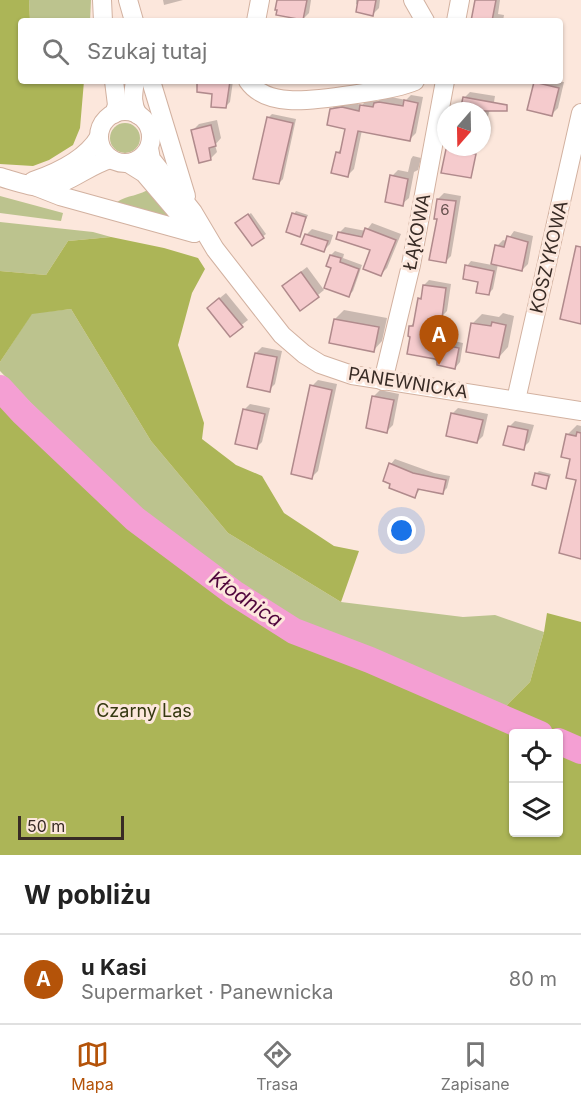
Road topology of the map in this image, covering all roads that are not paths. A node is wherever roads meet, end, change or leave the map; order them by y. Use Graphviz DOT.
graph roads {
  1 [pos="102,0"];
  2 [pos="128,0"];
  3 [pos="260,0"];
  4 [pos="413,0"];
  5 [pos="460,0"];
  6 [pos="103,18"];
  7 [pos="133,18"];
  8 [pos="257,18"];
  9 [pos="423,18"];
  10 [pos="457,18"];
  11 [pos="114,84"];
  12 [pos="134,84"];
  13 [pos="152,84"];
  14 [pos="250,84"];
  15 [pos="406,84"];
  16 [pos="444,84"];
  17 [pos="581,113"];
  18 [pos="114,114"];
  19 [pos="138,115"];
  20 [pos="99,137"];
  21 [pos="149,148"];
  22 [pos="120,161"];
  23 [pos="0,177"];
  24 [pos="31,185"];
  25 [pos="193,212"];
  26 [pos="194,233"];
  27 [pos="215,249"];
  28 [pos="383,381"];
  29 [pos="516,400"];
  30 [pos="581,411"];
  1 -- 6 [label="street"];
  2 -- 7 [label="street"];
  3 -- 8 [label="street"];
  4 -- 9 [label="street"];
  5 -- 10 [label="street"];
  11 -- 18 [label="street"];
  12 -- 19 [label="street"];
  13 -- 25 [label="street"];
  14 -- 15 [label="street"];
  16 -- 28 [label="street, ŁĄKOWA"];
  17 -- 29 [label="street, KOSZYKOWA"];
  18 -- 19 [label="street"];
  18 -- 20 [label="street"];
  19 -- 21 [label="street"];
  20 -- 22 [label="street"];
  20 -- 24 [label="street"];
  21 -- 22 [label="street"];
  21 -- 25 [label="street, PANEWNICKA"];
  22 -- 24 [label="street"];
  22 -- 26 [label="street, PANEWNICKA"];
  23 -- 24 [label="street"];
  24 -- 26 [label="street"];
  25 -- 27 [label="street, PANEWNICKA"];
  26 -- 27 [label="street, PANEWNICKA"];
  27 -- 28 [label="street, PANEWNICKA"];
  28 -- 29 [label="street, PANEWNICKA"];
  29 -- 30 [label="street, PANEWNICKA"];
}
